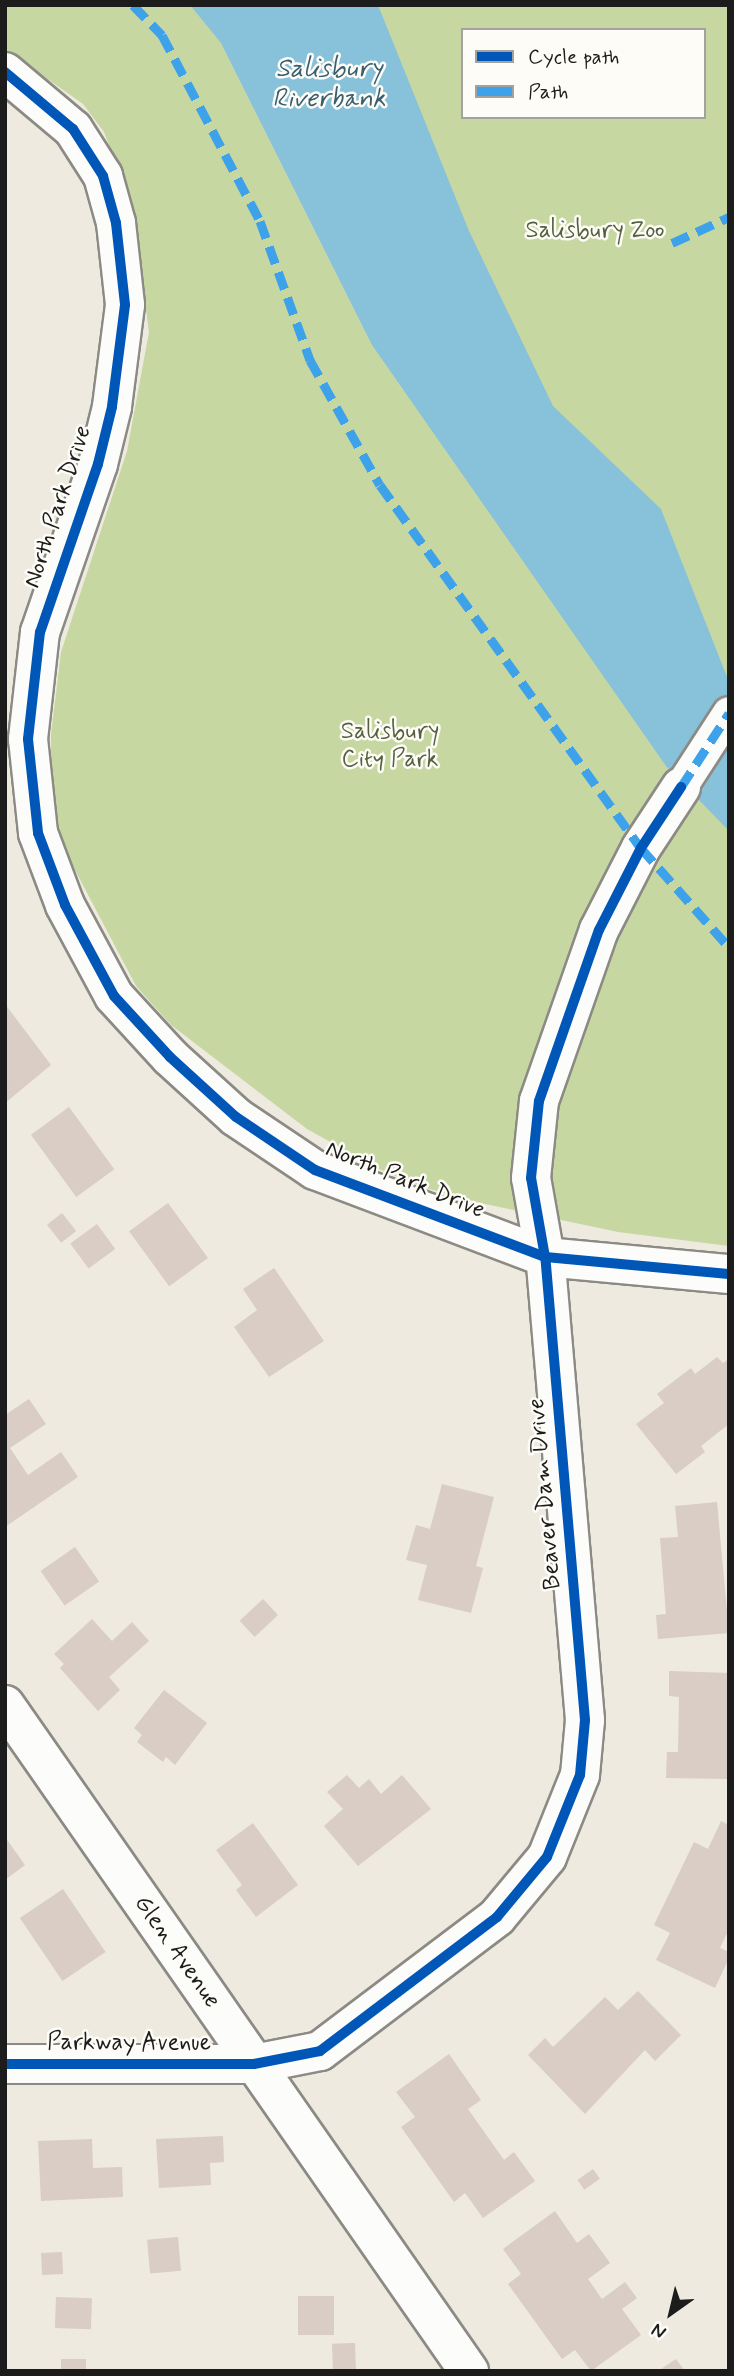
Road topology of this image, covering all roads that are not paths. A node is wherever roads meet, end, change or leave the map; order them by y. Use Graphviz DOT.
graph roads {
  1 [pos="5,72"];
  2 [pos="729,713"];
  3 [pos="681,787"];
  4 [pos="545,1257"];
  5 [pos="729,1274"];
  6 [pos="5,1705"];
  7 [pos="5,2064"];
  8 [pos="254,2064"];
  9 [pos="469,2371"];
  1 -- 4 [label="street, North Park Drive"];
  2 -- 3 [label="street, Beaver Dam Drive"];
  3 -- 4 [label="street, Beaver Dam Drive"];
  4 -- 5 [label="street, North Park Drive"];
  4 -- 8 [label="street, Beaver Dam Drive"];
  6 -- 8 [label="street, Glen Avenue"];
  7 -- 8 [label="street, Parkway Avenue"];
  8 -- 9 [label="street, Glen Avenue"];
}
